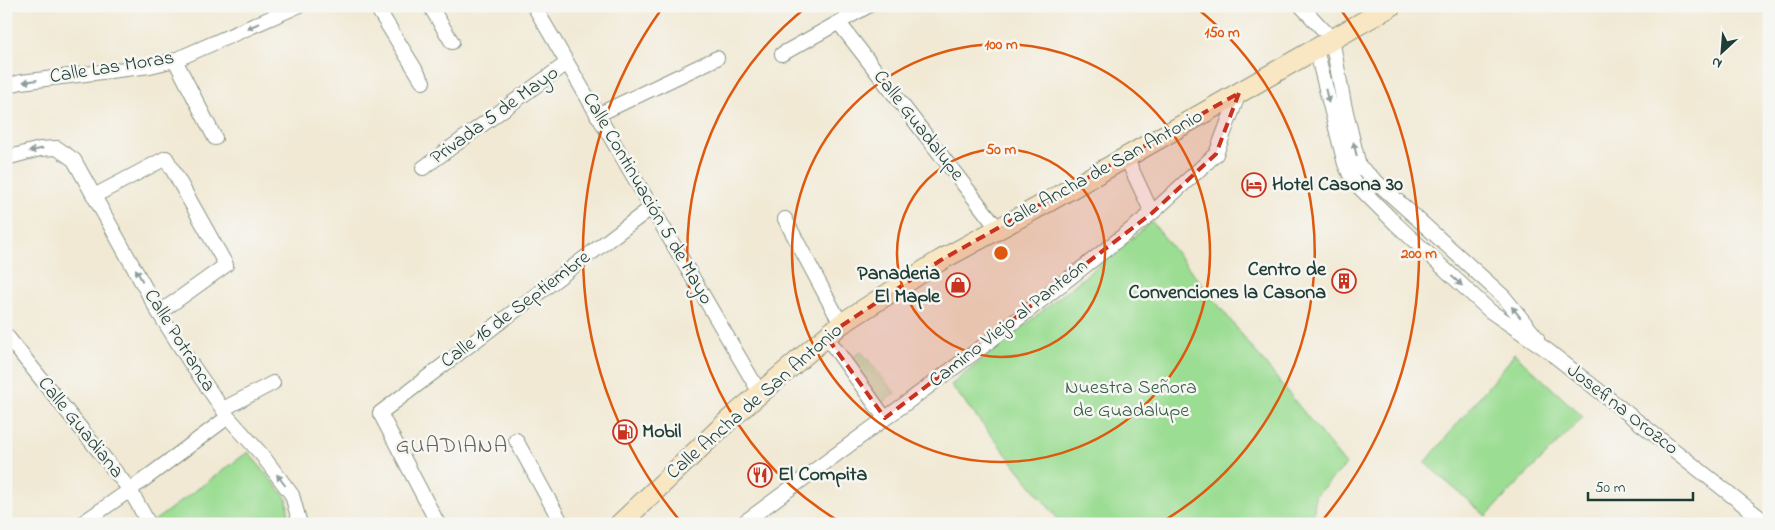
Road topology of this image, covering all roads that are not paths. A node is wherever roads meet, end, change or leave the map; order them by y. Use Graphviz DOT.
graph roads {
  1 [pos="298,6"];
  2 [pos="376,6"];
  3 [pos="430,6"];
  4 [pos="534,6"];
  5 [pos="868,6"];
  6 [pos="1301,6"];
  7 [pos="1391,6"];
  8 [pos="838,23"];
  9 [pos="452,42"];
  10 [pos="1324,44"];
  11 [pos="782,54"];
  12 [pos="717,58"];
  13 [pos="175,60"];
  14 [pos="567,63"];
  15 [pos="423,82"];
  16 [pos="6,86"];
  17 [pos="1239,93"];
  18 [pos="597,115"];
  19 [pos="215,138"];
  20 [pos="1126,157"];
  21 [pos="6,158"];
  22 [pos="423,168"];
  23 [pos="94,196"];
  24 [pos="652,207"];
  25 [pos="1152,212"];
  26 [pos="785,219"];
  27 [pos="998,229"];
  28 [pos="159,313"];
  29 [pos="834,330"];
  30 [pos="6,335"];
  31 [pos="1546,350"];
  32 [pos="272,383"];
  33 [pos="760,392"];
  34 [pos="225,413"];
  35 [pos="885,418"];
  36 [pos="516,440"];
  37 [pos="130,490"];
  38 [pos="80,524"];
  39 [pos="149,524"];
  40 [pos="300,524"];
  41 [pos="438,524"];
  42 [pos="562,524"];
  43 [pos="620,524"];
  44 [pos="742,524"];
  45 [pos="1768,524"];
  1 -- 13 [label="street, Calle Las Moras, one-way"];
  2 -- 15 [label="street"];
  3 -- 9 [label="street"];
  4 -- 14 [label="street, Calle Continuación 5 de Mayo"];
  5 -- 8 [label="street"];
  6 -- 10 [label="street"];
  7 -- 10 [label="main road, Calle Ancha de San Antonio"];
  8 -- 11 [label="street"];
  8 -- 27 [label="street, Calle Guadalupe"];
  10 -- 17 [label="main road, Calle Ancha de San Antonio"];
  31 -- 10 [label="street, Josefina Orozco, one-way"];
  10 -- 31 [label="street, Josefina Orozco, one-way"];
  12 -- 18 [label="street"];
  13 -- 16 [label="street, Calle Las Moras, one-way"];
  13 -- 19 [label="street"];
  14 -- 18 [label="street, Calle Continuación 5 de Mayo"];
  14 -- 22 [label="street, Privada 5 de Mayo"];
  17 -- 20 [label="main road, Calle Ancha de San Antonio"];
  17 -- 25 [label="street, Camino Viejo al Panteón"];
  18 -- 24 [label="street, Calle Continuación 5 de Mayo"];
  20 -- 25 [label="street"];
  20 -- 27 [label="main road, Calle Ancha de San Antonio"];
  23 -- 21 [label="street, Calle Potranca, one-way"];
  28 -- 23 [label="street, Calle Potranca, one-way"];
  23 -- 28 [label="street"];
  24 -- 33 [label="street, Calle Continuación 5 de Mayo"];
  24 -- 41 [label="street, Calle 16 de Septiembre"];
  25 -- 35 [label="street, Camino Viejo al Panteón"];
  26 -- 29 [label="street"];
  27 -- 29 [label="main road, Calle Ancha de San Antonio"];
  28 -- 34 [label="street, Calle Potranca"];
  29 -- 33 [label="main road, Calle Ancha de San Antonio"];
  29 -- 35 [label="street"];
  30 -- 37 [label="street, Calle Guadiana"];
  31 -- 45 [label="street, Josefina Orozco"];
  32 -- 34 [label="street"];
  33 -- 43 [label="main road, Calle Ancha de San Antonio"];
  34 -- 37 [label="street"];
  40 -- 34 [label="street, Calle Potranca, one-way"];
  35 -- 44 [label="street, Camino Viejo al Panteón"];
  36 -- 42 [label="street"];
  37 -- 38 [label="street"];
  37 -- 39 [label="street, Calle Guadiana"];
}
